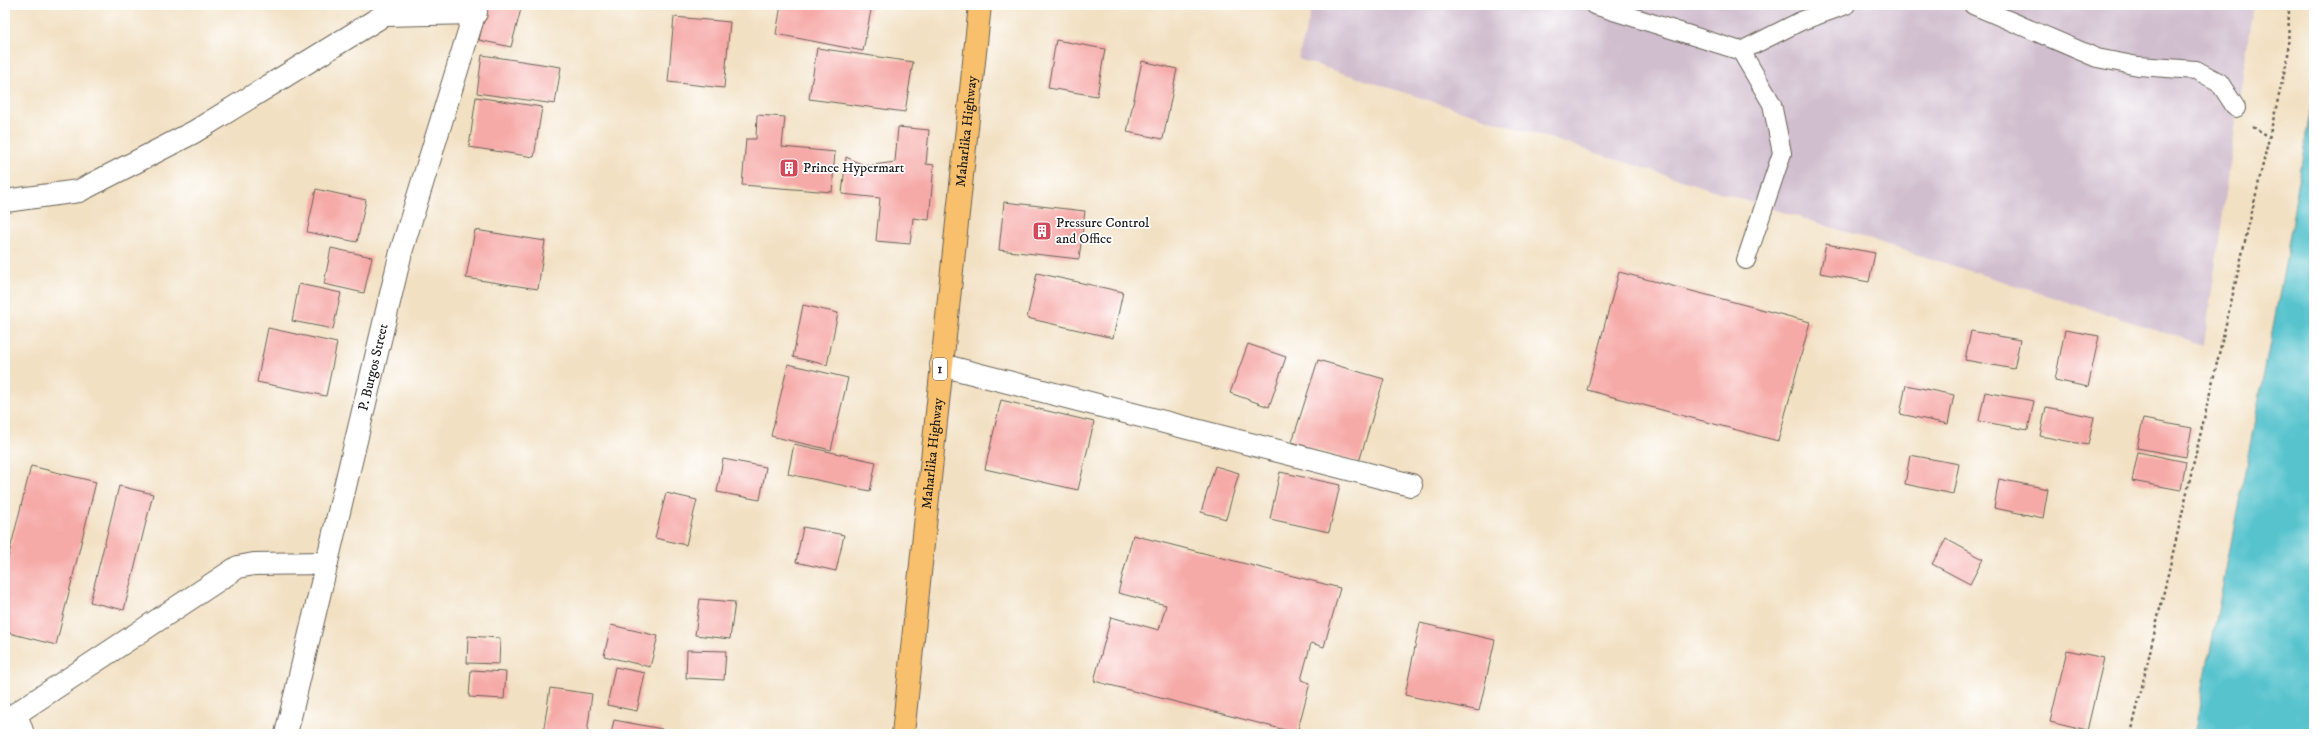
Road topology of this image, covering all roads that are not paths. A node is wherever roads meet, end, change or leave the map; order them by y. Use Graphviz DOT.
graph roads {
  1 [pos="980,5"];
  2 [pos="1594,5"];
  3 [pos="1846,5"];
  4 [pos="1973,5"];
  5 [pos="477,9"];
  6 [pos="1741,51"];
  7 [pos="2236,108"];
  8 [pos="5,202"];
  9 [pos="1746,260"];
  10 [pos="941,365"];
  11 [pos="1411,485"];
  12 [pos="327,563"];
  13 [pos="14,723"];
  14 [pos="286,734"];
  15 [pos="902,734"];
  1 -- 10 [label="highway, Maharlika Highway / 1"];
  2 -- 6 [label="lane"];
  3 -- 6 [label="lane"];
  4 -- 7 [label="lane"];
  5 -- 8 [label="street"];
  5 -- 12 [label="street, P. Burgos Street"];
  6 -- 9 [label="lane"];
  10 -- 11 [label="street"];
  10 -- 15 [label="highway, Maharlika Highway / 1"];
  12 -- 13 [label="street"];
  12 -- 14 [label="street, P. Burgos Street"];
}
